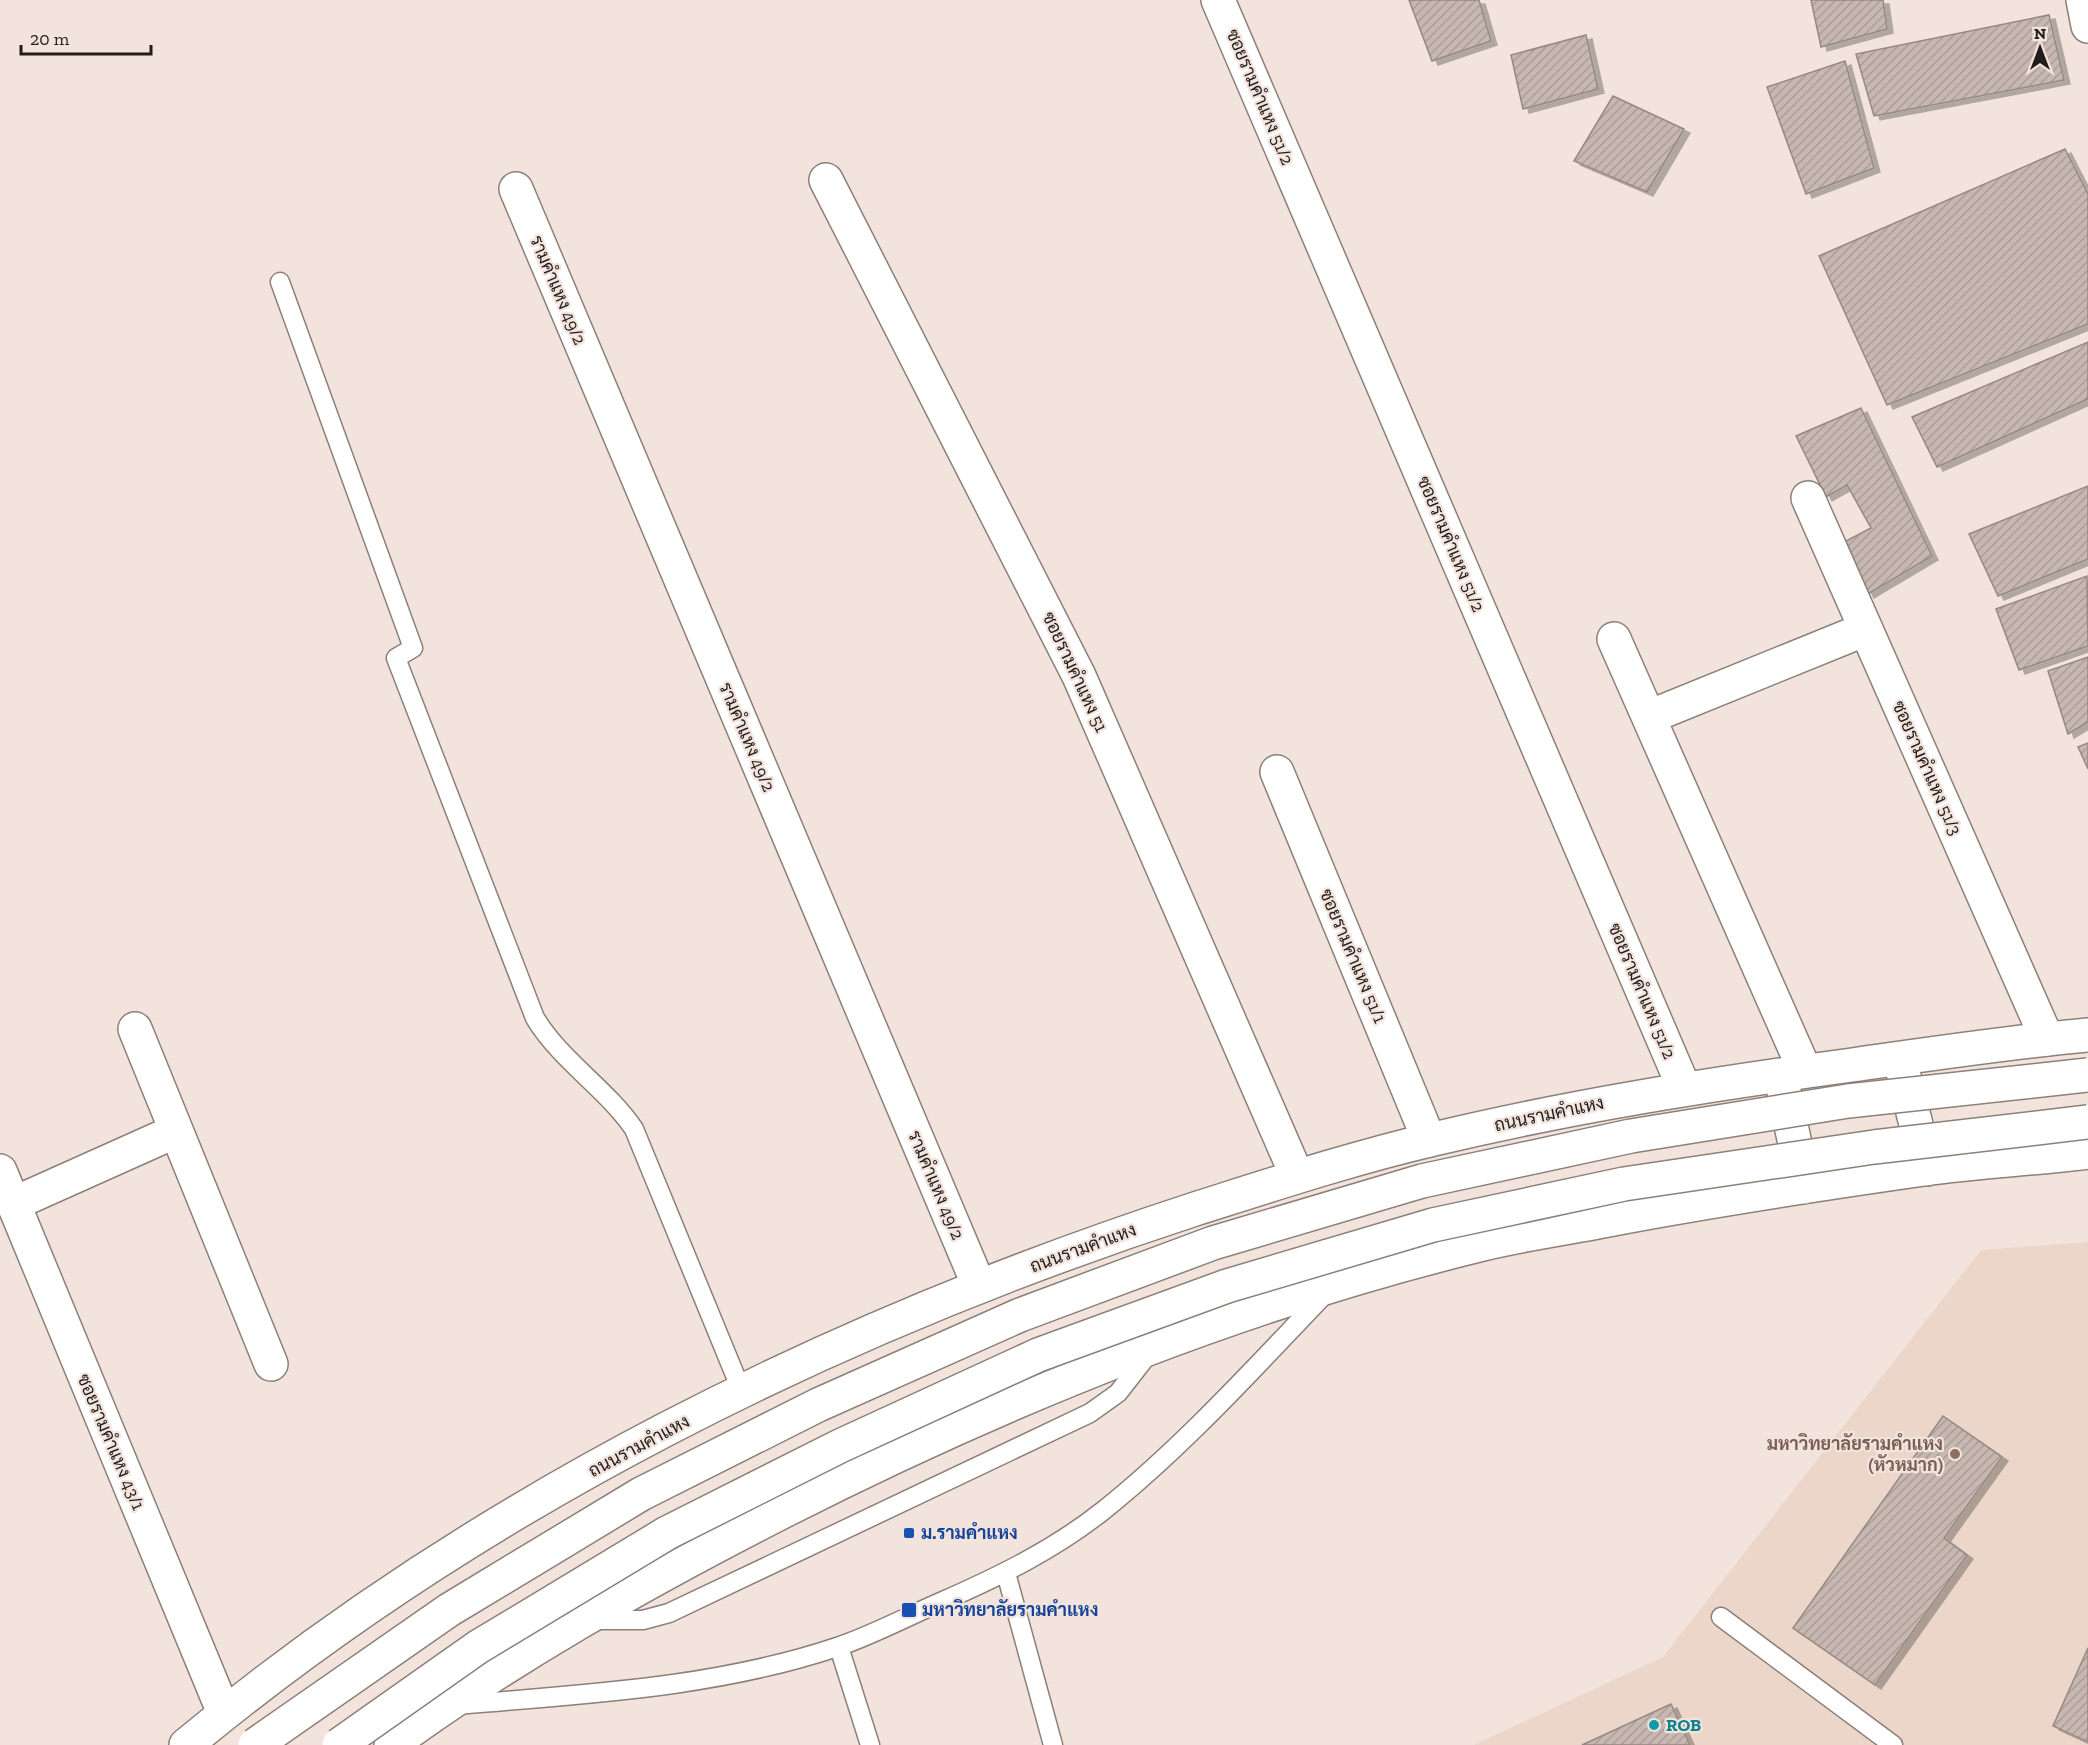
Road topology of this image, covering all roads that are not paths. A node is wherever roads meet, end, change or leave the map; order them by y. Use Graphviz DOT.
graph roads {
  1 [pos="1218,0"];
  2 [pos="2083,0"];
  3 [pos="2088,26"];
  4 [pos="826,180"];
  5 [pos="516,189"];
  6 [pos="280,282"];
  7 [pos="1808,498"];
  8 [pos="1866,629"];
  9 [pos="1614,639"];
  10 [pos="1649,717"];
  11 [pos="1277,772"];
  12 [pos="135,1029"];
  13 [pos="2088,1035"];
  14 [pos="2047,1039"];
  15 [pos="1899,1058"];
  16 [pos="1792,1073"];
  17 [pos="2088,1075"];
  18 [pos="1684,1088"];
  19 [pos="2088,1122"];
  20 [pos="176,1131"];
  21 [pos="1429,1140"];
  22 [pos="2088,1152"];
  23 [pos="1927,1168"];
  24 [pos="0,1171"];
  25 [pos="1297,1176"];
  26 [pos="1804,1187"];
  27 [pos="12,1204"];
  28 [pos="1334,1285"];
  29 [pos="979,1286"];
  30 [pos="1154,1346"];
  31 [pos="271,1364"];
  32 [pos="742,1392"];
  33 [pos="1006,1574"];
  34 [pos="1721,1617"];
  35 [pos="584,1620"];
  36 [pos="839,1647"];
  37 [pos="448,1706"];
  38 [pos="224,1713"];
  39 [pos="186,1745"];
  40 [pos="255,1745"];
  41 [pos="339,1745"];
  42 [pos="392,1745"];
  43 [pos="870,1745"];
  44 [pos="1053,1745"];
  45 [pos="1893,1745"];
  1 -- 18 [label="main road, ซอยรามคำแหง 51/2"];
  2 -- 3 [label="main road"];
  4 -- 25 [label="main road, ซอยรามคำแหง 51"];
  5 -- 29 [label="main road, รามคำแหง 49/2"];
  6 -- 32 [label="lane"];
  7 -- 8 [label="main road, ซอยรามคำแหง 51/3"];
  8 -- 10 [label="main road"];
  8 -- 14 [label="main road, ซอยรามคำแหง 51/3"];
  9 -- 10 [label="main road"];
  10 -- 16 [label="main road"];
  11 -- 21 [label="main road, ซอยรามคำแหง 51/1"];
  12 -- 20 [label="main road"];
  13 -- 14 [label="main road, ถนนรามคำแหง"];
  14 -- 15 [label="main road, ถนนรามคำแหง"];
  15 -- 16 [label="main road, ถนนรามคำแหง"];
  15 -- 23 [label="main road"];
  16 -- 18 [label="main road, ถนนรามคำแหง"];
  16 -- 26 [label="main road"];
  17 -- 40 [label="main road, bridge"];
  18 -- 21 [label="main road, ถนนรามคำแหง"];
  19 -- 41 [label="main road, bridge"];
  20 -- 27 [label="main road"];
  20 -- 31 [label="main road"];
  21 -- 25 [label="main road, ถนนรามคำแหง"];
  22 -- 23 [label="main road"];
  23 -- 26 [label="main road"];
  24 -- 27 [label="main road, ซอยรามคำแหง 43/1"];
  25 -- 29 [label="main road, ถนนรามคำแหง"];
  26 -- 28 [label="main road"];
  27 -- 38 [label="main road, ซอยรามคำแหง 43/1"];
  28 -- 30 [label="main road"];
  28 -- 33 [label="lane"];
  29 -- 32 [label="main road, ถนนรามคำแหง"];
  30 -- 35 [label="main road"];
  30 -- 35 [label="lane"];
  32 -- 38 [label="main road, ถนนรามคำแหง"];
  33 -- 36 [label="lane"];
  33 -- 44 [label="lane"];
  34 -- 45 [label="lane"];
  35 -- 37 [label="main road"];
  36 -- 37 [label="lane"];
  36 -- 43 [label="lane"];
  37 -- 42 [label="main road"];
  38 -- 39 [label="main road, ถนนรามคำแหง"];
}
